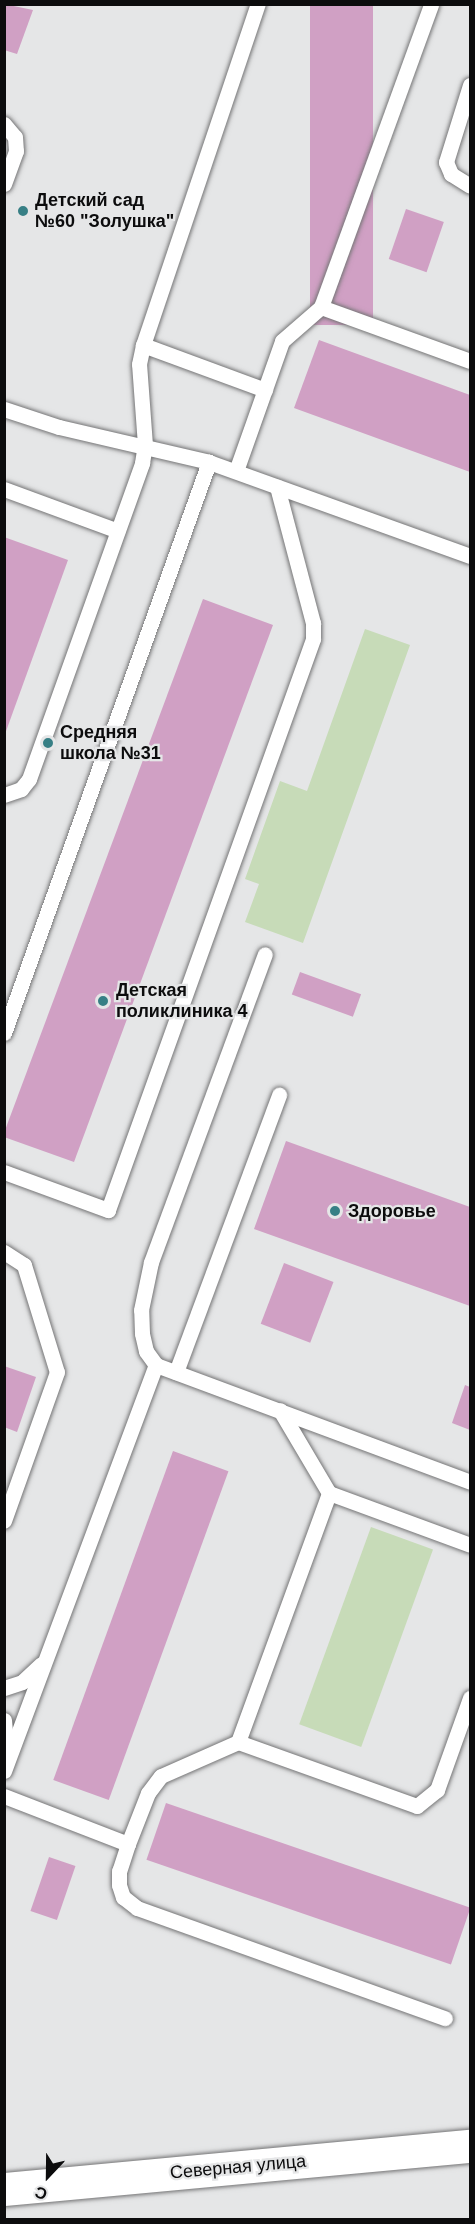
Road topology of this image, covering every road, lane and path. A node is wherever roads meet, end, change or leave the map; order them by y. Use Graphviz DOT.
graph roads {
  1 [pos="258,4"];
  2 [pos="431,4"];
  3 [pos="471,85"];
  4 [pos="4,124"];
  5 [pos="4,184"];
  6 [pos="471,186"];
  7 [pos="321,307"];
  8 [pos="142,345"];
  9 [pos="471,361"];
  10 [pos="265,390"];
  11 [pos="4,409"];
  12 [pos="145,445"];
  13 [pos="209,462"];
  14 [pos="236,471"];
  15 [pos="277,487"];
  16 [pos="4,489"];
  17 [pos="118,531"];
  18 [pos="471,556"];
  19 [pos="4,795"];
  20 [pos="265,954"];
  21 [pos="4,1033"];
  22 [pos="279,1095"];
  23 [pos="4,1172"];
  24 [pos="4,1252"];
  25 [pos="156,1365"];
  26 [pos="176,1372"];
  27 [pos="280,1410"];
  28 [pos="471,1482"];
  29 [pos="329,1493"];
  30 [pos="4,1521"];
  31 [pos="471,1545"];
  32 [pos="49,1652"];
  33 [pos="4,1688"];
  34 [pos="471,1698"];
  35 [pos="4,1720"];
  36 [pos="238,1742"];
  37 [pos="4,1767"];
  38 [pos="4,1771"];
  39 [pos="4,1796"];
  40 [pos="128,1844"];
  41 [pos="445,2018"];
  42 [pos="471,2146"];
  43 [pos="4,2189"];
  1 -- 8 [label="lane"];
  2 -- 7 [label="lane"];
  3 -- 6 [label="lane"];
  4 -- 5 [label="lane"];
  7 -- 9 [label="lane"];
  7 -- 10 [label="lane"];
  8 -- 10 [label="lane"];
  8 -- 12 [label="lane"];
  10 -- 14 [label="lane"];
  11 -- 12 [label="lane"];
  12 -- 13 [label="lane"];
  12 -- 17 [label="lane"];
  13 -- 14 [label="lane"];
  13 -- 21 [label="lane"];
  14 -- 15 [label="lane"];
  15 -- 18 [label="lane"];
  15 -- 23 [label="lane"];
  16 -- 17 [label="lane"];
  17 -- 19 [label="lane"];
  20 -- 25 [label="lane"];
  22 -- 26 [label="lane"];
  24 -- 30 [label="lane"];
  25 -- 26 [label="lane"];
  25 -- 32 [label="lane"];
  26 -- 27 [label="lane"];
  27 -- 28 [label="lane"];
  27 -- 29 [label="lane"];
  29 -- 31 [label="lane"];
  29 -- 36 [label="lane"];
  32 -- 33 [label="lane"];
  32 -- 38 [label="lane"];
  34 -- 36 [label="lane"];
  35 -- 37 [label="lane"];
  36 -- 40 [label="lane"];
  39 -- 40 [label="lane"];
  40 -- 41 [label="lane"];
  42 -- 43 [label="main road, Северная улица"];
}
